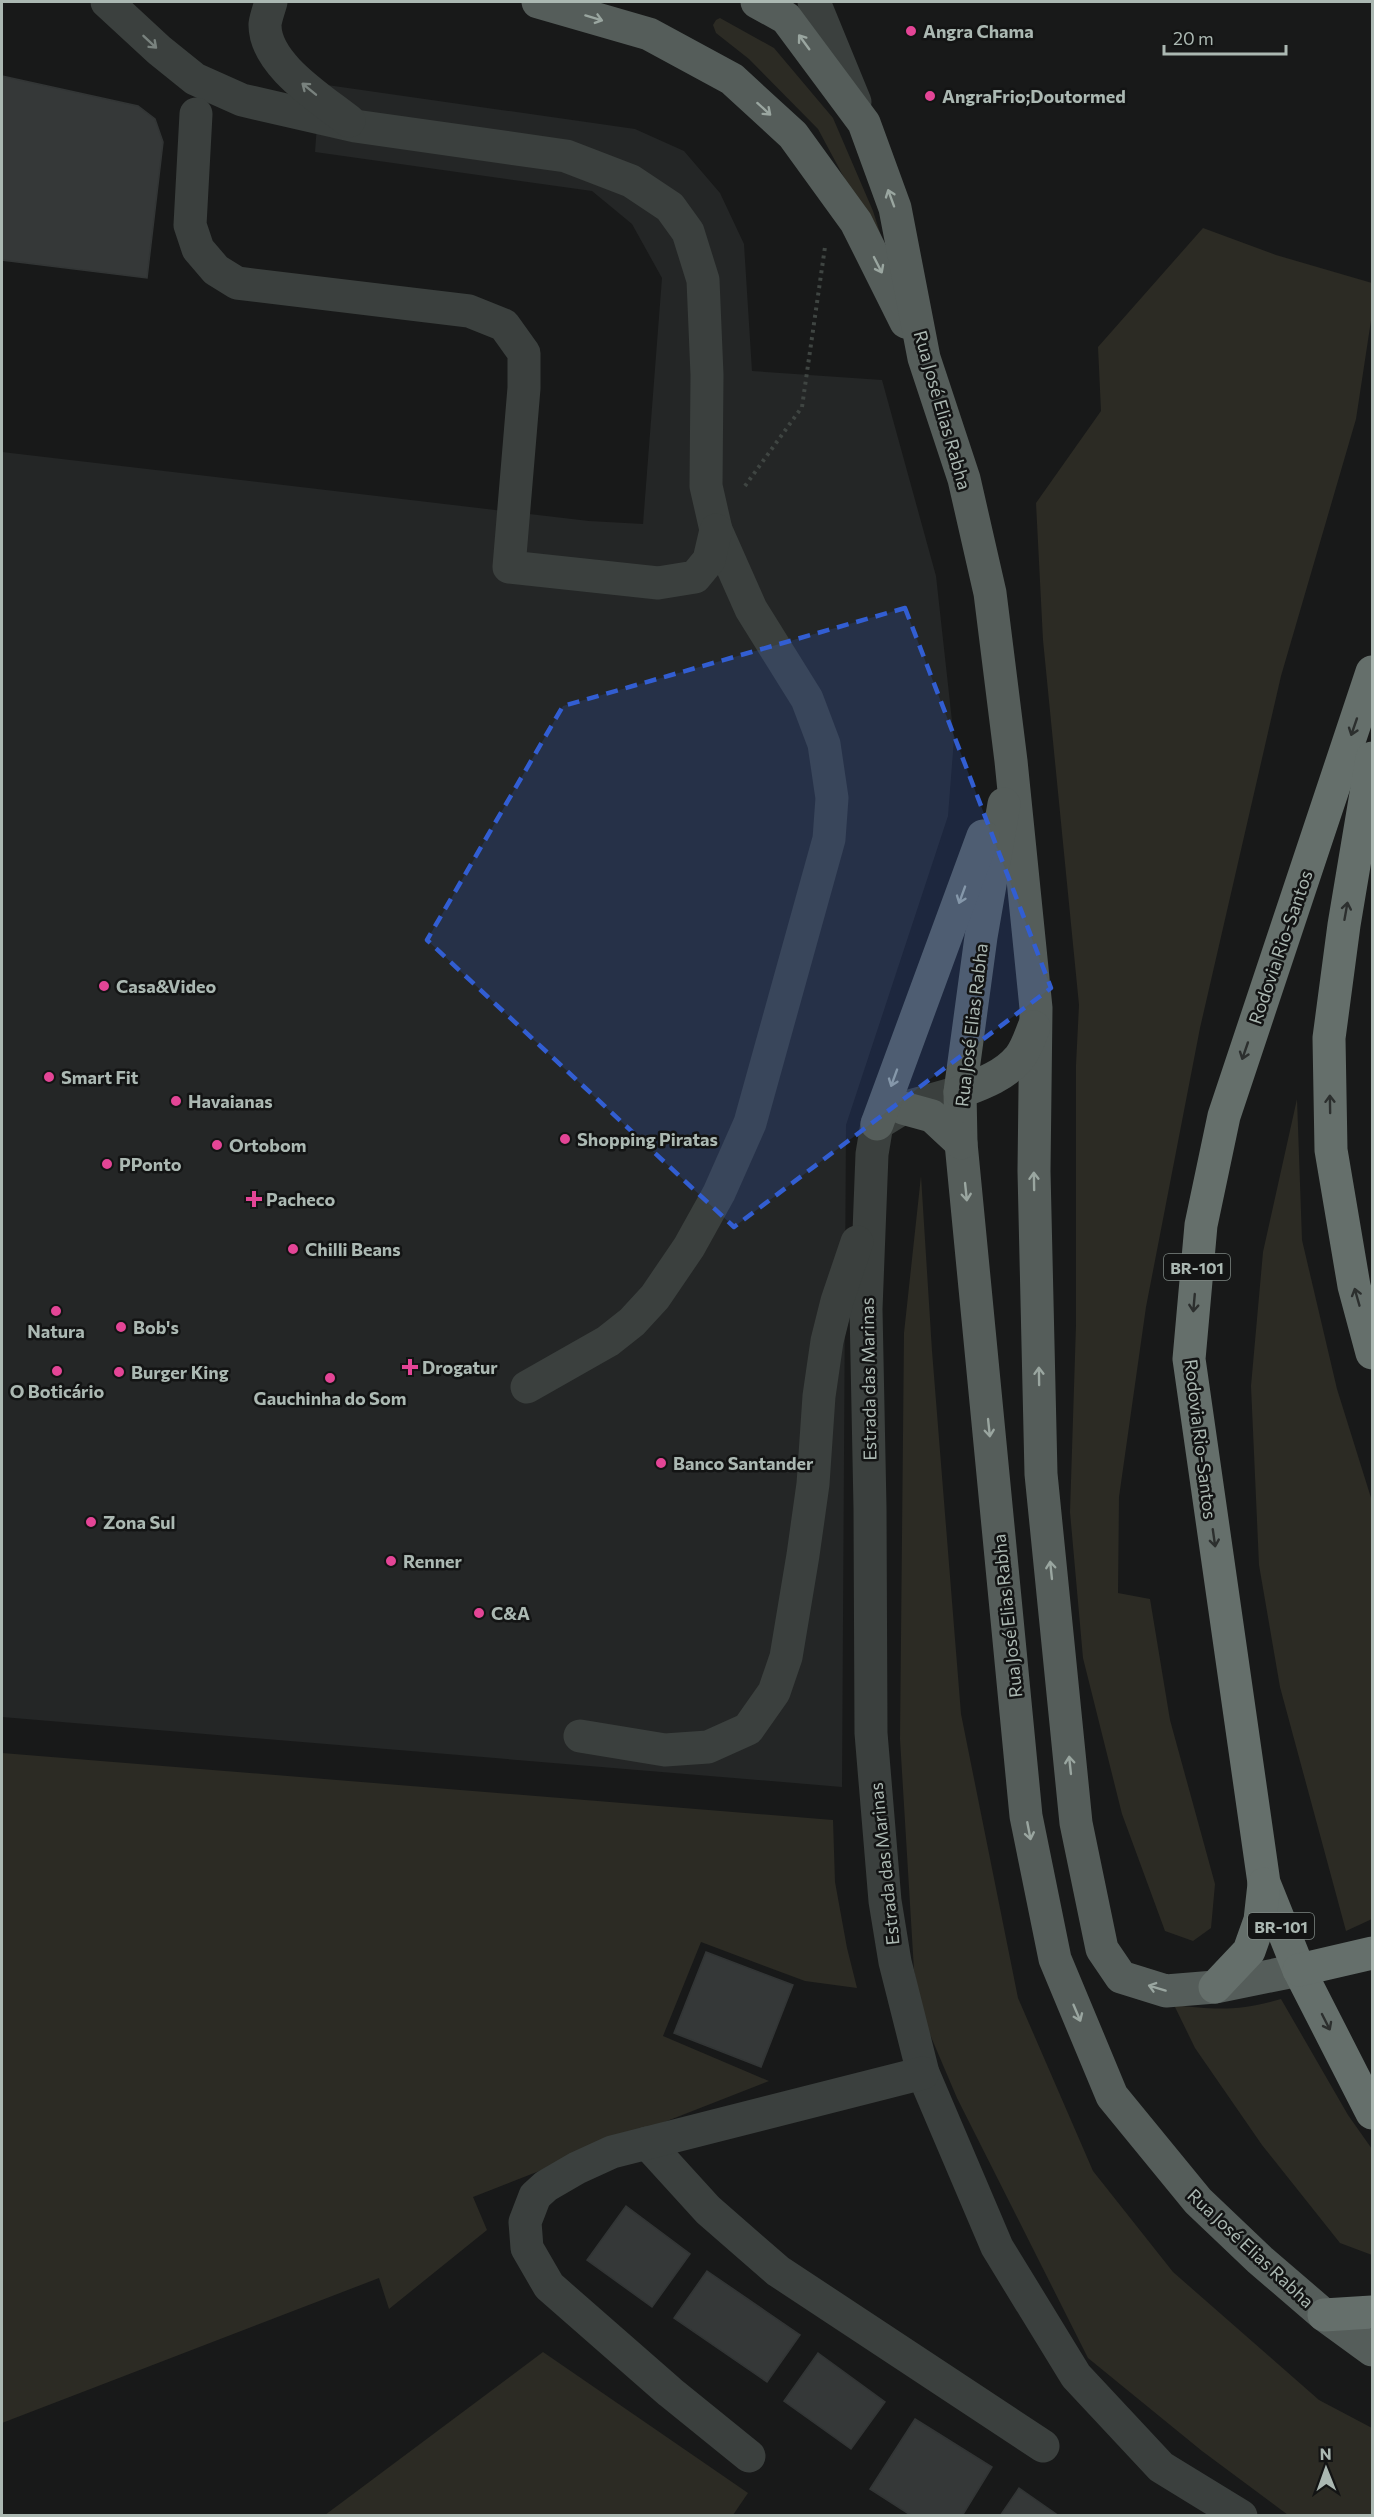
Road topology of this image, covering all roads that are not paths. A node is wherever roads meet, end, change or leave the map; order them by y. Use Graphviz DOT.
graph roads {
  1 [pos="107,2"];
  2 [pos="271,2"];
  3 [pos="538,2"];
  4 [pos="758,2"];
  5 [pos="814,2"];
  6 [pos="196,114"];
  7 [pos="864,123"];
  8 [pos="355,126"];
  9 [pos="924,358"];
  10 [pos="716,530"];
  11 [pos="1372,672"];
  12 [pos="1372,758"];
  13 [pos="1011,761"];
  14 [pos="1036,1023"];
  15 [pos="960,1092"];
  16 [pos="890,1116"];
  17 [pos="961,1143"];
  18 [pos="869,1209"];
  19 [pos="1372,1353"];
  20 [pos="527,1387"];
  21 [pos="580,1736"];
  22 [pos="1264,1883"];
  23 [pos="1372,1953"];
  24 [pos="1299,1970"];
  25 [pos="1215,1987"];
  26 [pos="923,2073"];
  27 [pos="1372,2113"];
  28 [pos="648,2143"];
  29 [pos="1372,2312"];
  30 [pos="1324,2315"];
  31 [pos="1372,2350"];
  32 [pos="1043,2446"];
  33 [pos="749,2456"];
  34 [pos="1161,2467"];
  35 [pos="1207,2516"];
  36 [pos="1241,2516"];
  1 -- 8 [label="street, one-way"];
  8 -- 2 [label="street, one-way"];
  3 -- 9 [label="main road, one-way"];
  7 -- 4 [label="main road, one-way"];
  5 -- 7 [label="street, Rua José Elias Rabha"];
  6 -- 10 [label="street"];
  9 -- 7 [label="main road, Rua José Elias Rabha, one-way"];
  8 -- 10 [label="street"];
  9 -- 13 [label="main road, Rua José Elias Rabha"];
  10 -- 20 [label="street"];
  11 -- 22 [label="highway, Rodovia Rio-Santos / BR-101, one-way"];
  19 -- 12 [label="highway, one-way"];
  13 -- 14 [label="main road, Rua José Elias Rabha"];
  13 -- 15 [label="main road, Rua José Elias Rabha"];
  13 -- 16 [label="main road, one-way"];
  14 -- 15 [label="main road"];
  25 -- 14 [label="main road, Rua José Elias Rabha, one-way"];
  15 -- 16 [label="street"];
  15 -- 17 [label="main road, Rua José Elias Rabha"];
  16 -- 17 [label="main road"];
  16 -- 18 [label="street, Estrada das Marinas"];
  17 -- 30 [label="main road, Rua José Elias Rabha, one-way"];
  18 -- 21 [label="street"];
  18 -- 26 [label="street, Estrada das Marinas"];
  22 -- 24 [label="highway, Rodovia Rio-Santos / BR-101"];
  22 -- 25 [label="highway"];
  23 -- 24 [label="highway"];
  24 -- 25 [label="main road, Rua José Elias Rabha"];
  24 -- 27 [label="highway, BR-101, one-way"];
  26 -- 28 [label="street"];
  26 -- 34 [label="street, Estrada das Marinas"];
  28 -- 32 [label="street"];
  28 -- 33 [label="street"];
  29 -- 30 [label="highway"];
  30 -- 31 [label="main road, Rua José Elias Rabha"];
  34 -- 35 [label="street"];
  34 -- 36 [label="street, Estrada das Marinas"];
}
